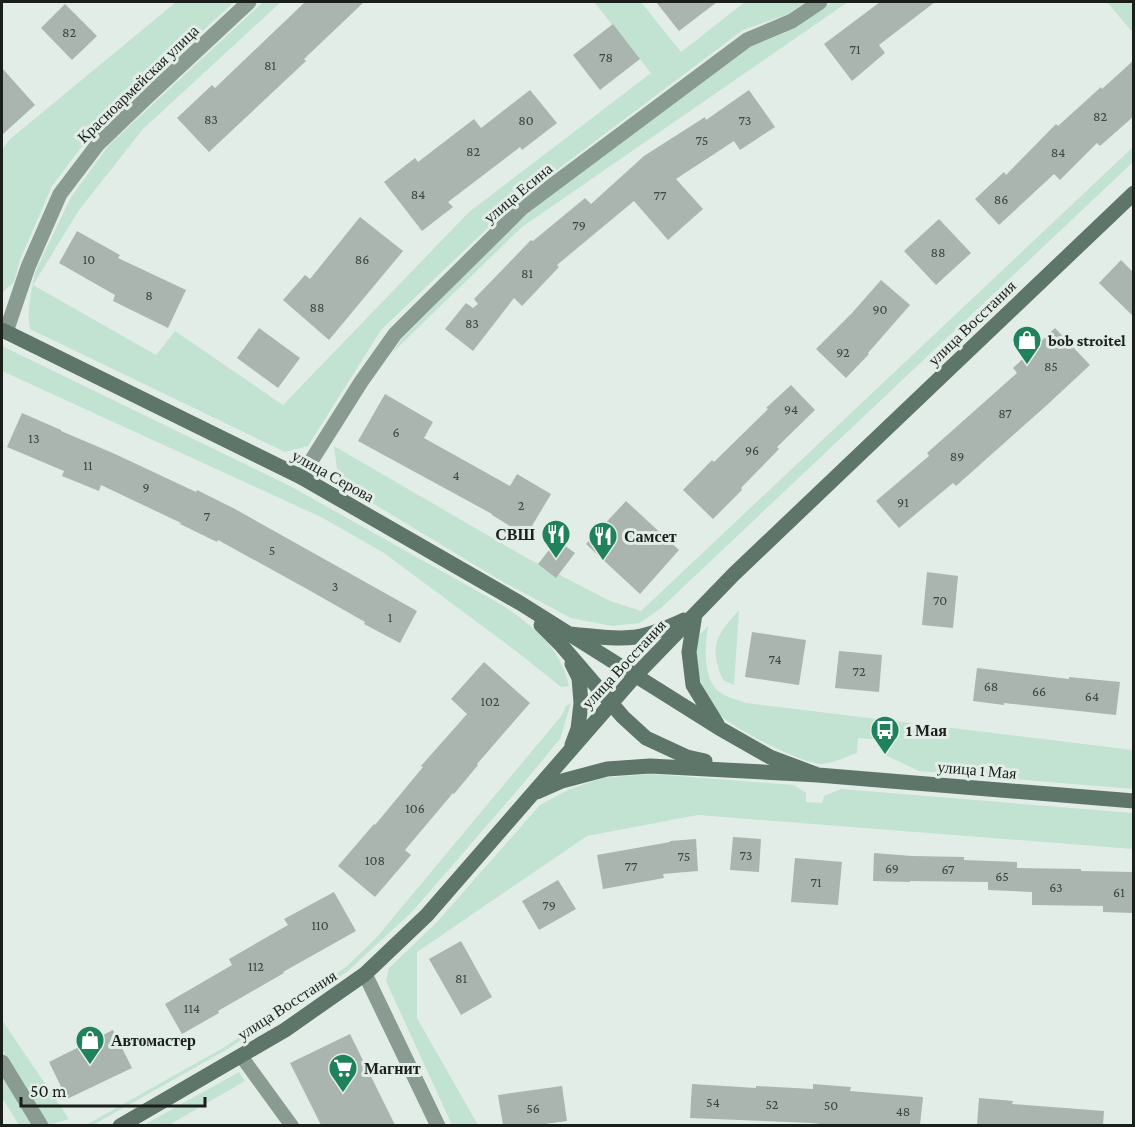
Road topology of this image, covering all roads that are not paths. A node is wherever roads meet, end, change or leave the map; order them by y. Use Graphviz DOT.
graph roads {
  1 [pos="249,2"];
  2 [pos="820,2"];
  3 [pos="1134,194"];
  4 [pos="4,331"];
  5 [pos="301,477"];
  6 [pos="695,615"];
  7 [pos="564,640"];
  8 [pos="635,676"];
  9 [pos="612,703"];
  10 [pos="719,728"];
  11 [pos="570,750"];
  12 [pos="746,770"];
  13 [pos="818,775"];
  14 [pos="532,795"];
  15 [pos="1134,801"];
  16 [pos="365,974"];
  17 [pos="241,1056"];
  18 [pos="2,1062"];
  19 [pos="41,1125"];
  20 [pos="120,1125"];
  21 [pos="292,1125"];
  22 [pos="438,1125"];
  1 -- 4 [label="street, Красноармейская улица"];
  2 -- 5 [label="street, улица Есина"];
  3 -- 6 [label="main road, улица Восстания"];
  4 -- 5 [label="main road, улица Серова"];
  5 -- 7 [label="main road, улица Серова"];
  6 -- 7 [label="main road"];
  6 -- 8 [label="main road, улица Восстания"];
  6 -- 10 [label="main road"];
  7 -- 8 [label="main road, улица Серова"];
  7 -- 9 [label="main road"];
  7 -- 11 [label="main road"];
  8 -- 9 [label="main road, улица Восстания"];
  8 -- 10 [label="main road, улица 1 Мая"];
  9 -- 11 [label="main road, улица Восстания"];
  9 -- 12 [label="main road"];
  10 -- 13 [label="main road, улица 1 Мая"];
  11 -- 14 [label="main road, улица Восстания"];
  12 -- 13 [label="main road, улица 1 Мая"];
  12 -- 14 [label="main road, улица 1 Мая"];
  13 -- 15 [label="main road, улица 1 Мая"];
  14 -- 16 [label="main road, улица Восстания"];
  16 -- 17 [label="main road, улица Восстания"];
  16 -- 22 [label="street"];
  17 -- 20 [label="main road, улица Восстания"];
  17 -- 21 [label="lane"];
  18 -- 19 [label="street"];
}
